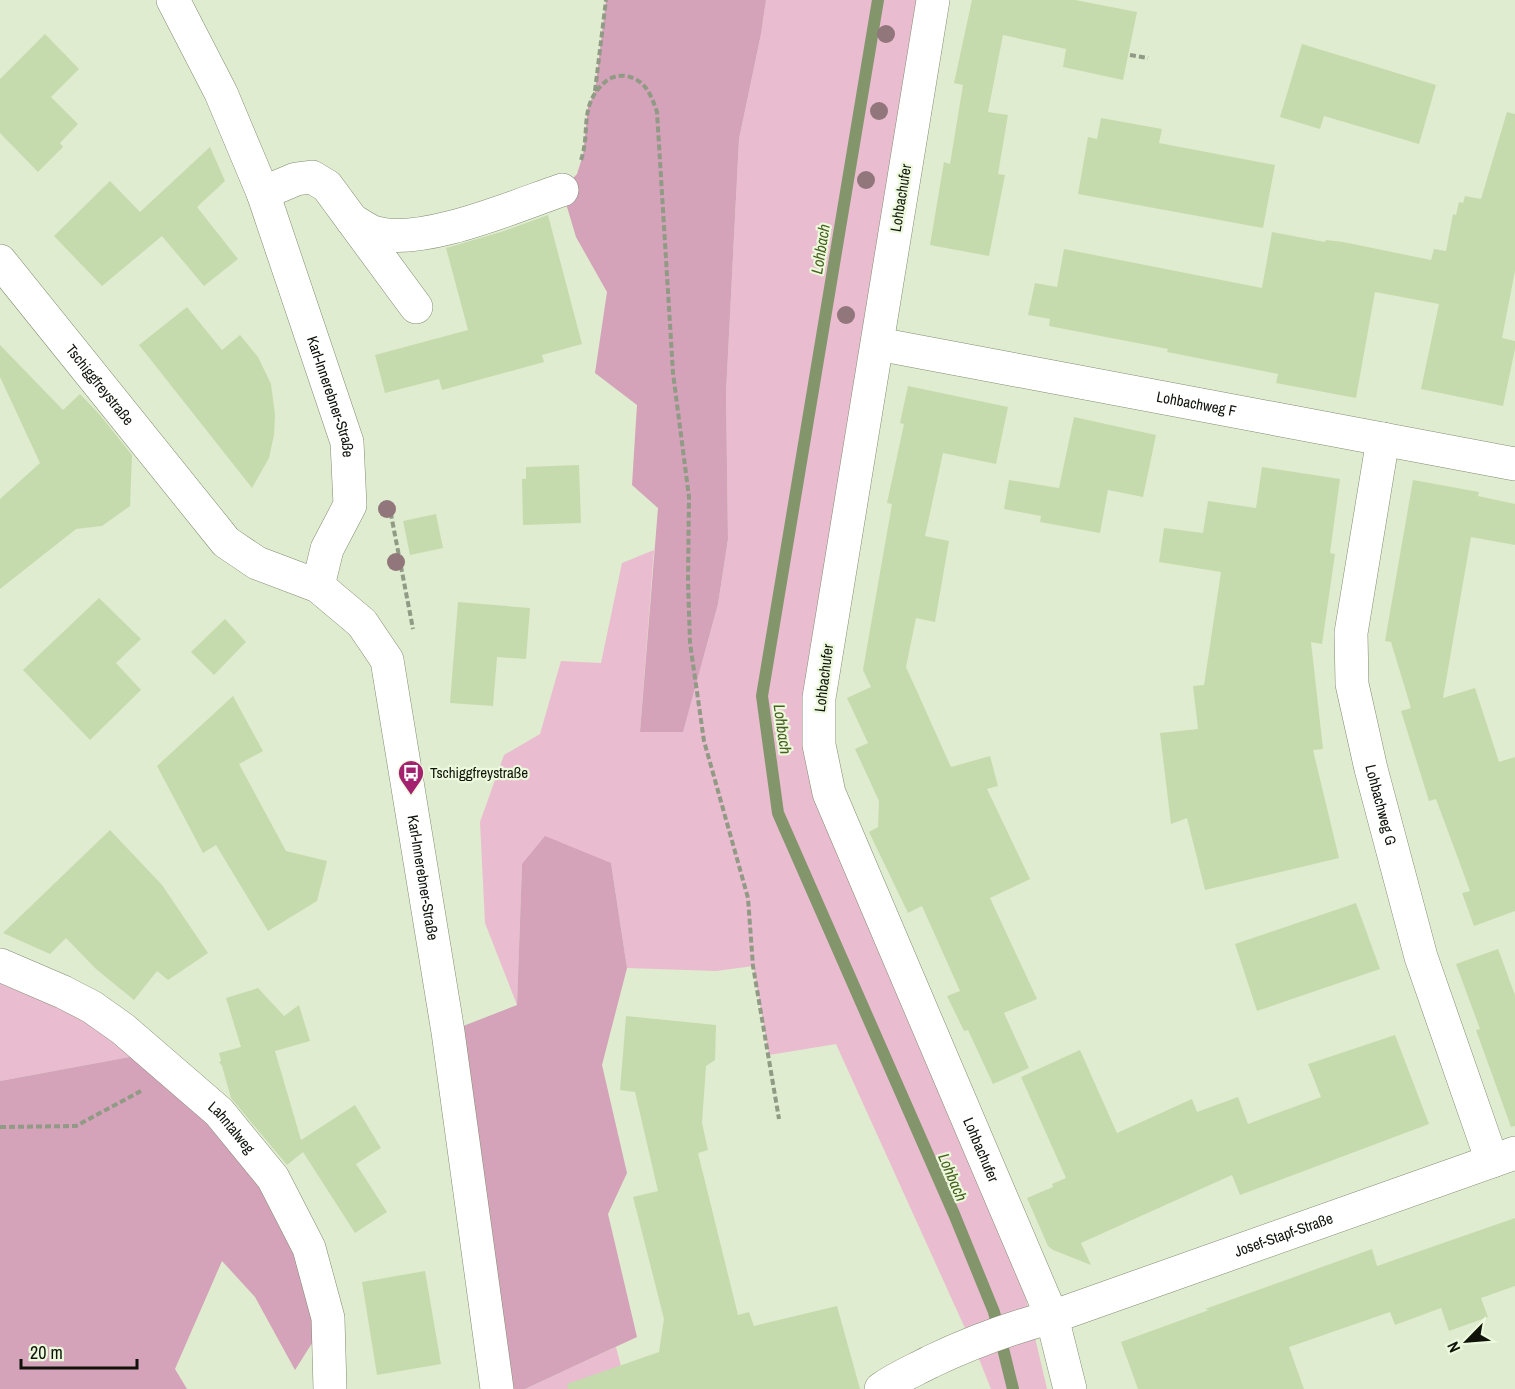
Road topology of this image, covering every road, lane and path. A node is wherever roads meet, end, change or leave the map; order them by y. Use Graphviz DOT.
graph roads {
  1 [pos="173,0"];
  2 [pos="606,0"];
  3 [pos="933,0"];
  4 [pos="1130,55"];
  5 [pos="1148,58"];
  6 [pos="595,91"];
  7 [pos="562,190"];
  8 [pos="263,193"];
  9 [pos="351,220"];
  10 [pos="0,261"];
  11 [pos="416,307"];
  12 [pos="878,344"];
  13 [pos="1383,439"];
  14 [pos="1515,464"];
  15 [pos="318,586"];
  16 [pos="0,965"];
  17 [pos="168,1069"];
  18 [pos="779,1119"];
  19 [pos="0,1127"];
  20 [pos="1503,1157"];
  21 [pos="1037,1321"];
  22 [pos="330,1389"];
  23 [pos="497,1389"];
  24 [pos="881,1389"];
  25 [pos="1070,1389"];
  1 -- 8 [label="street, Karl-Innerebner-Straße"];
  2 -- 6 [label="path"];
  3 -- 12 [label="street, Lohbachufer"];
  4 -- 5 [label="path"];
  6 -- 7 [label="path"];
  6 -- 18 [label="path"];
  7 -- 9 [label="street"];
  8 -- 9 [label="street"];
  8 -- 15 [label="street, Karl-Innerebner-Straße"];
  9 -- 11 [label="street"];
  10 -- 15 [label="street, Tschiggfreystraße"];
  12 -- 13 [label="street, Lohbachweg F"];
  12 -- 21 [label="street, Lohbachufer"];
  13 -- 14 [label="street, Lohbachweg F"];
  13 -- 20 [label="street, Lohbachweg G"];
  15 -- 23 [label="street, Karl-Innerebner-Straße"];
  16 -- 17 [label="street, Lahntalweg"];
  17 -- 19 [label="path"];
  17 -- 22 [label="street, Lahntalweg"];
  20 -- 21 [label="street, Josef-Stapf-Straße"];
  21 -- 24 [label="street, Josef-Stapf-Straße"];
  21 -- 25 [label="street, Lohbachufer"];
}
